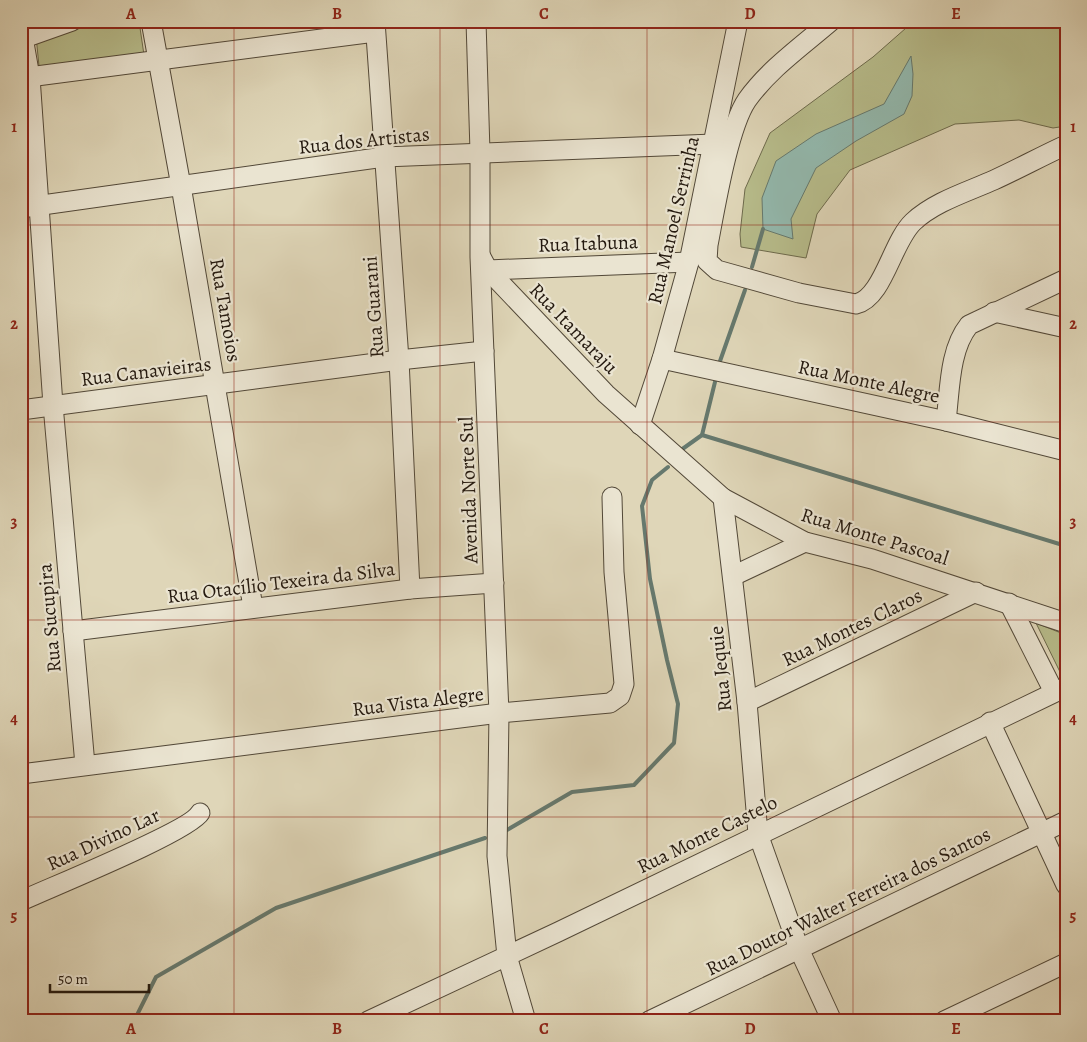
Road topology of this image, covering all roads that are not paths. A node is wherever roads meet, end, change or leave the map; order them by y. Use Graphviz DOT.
graph roads {
  1 [pos="72,21"];
  2 [pos="151,21"];
  3 [pos="476,21"];
  4 [pos="738,21"];
  5 [pos="831,21"];
  6 [pos="375,27"];
  7 [pos="23,32"];
  8 [pos="157,59"];
  9 [pos="25,78"];
  10 [pos="714,144"];
  11 [pos="1066,145"];
  12 [pos="480,152"];
  13 [pos="384,157"];
  14 [pos="182,186"];
  15 [pos="40,205"];
  16 [pos="21,208"];
  17 [pos="690,262"];
  18 [pos="484,263"];
  19 [pos="1066,278"];
  20 [pos="994,312"];
  21 [pos="1066,328"];
  22 [pos="484,351"];
  23 [pos="662,359"];
  24 [pos="399,360"];
  25 [pos="216,385"];
  26 [pos="53,405"];
  27 [pos="21,410"];
  28 [pos="946,421"];
  29 [pos="640,425"];
  30 [pos="1066,451"];
  31 [pos="612,497"];
  32 [pos="723,498"];
  33 [pos="805,542"];
  34 [pos="733,576"];
  35 [pos="494,583"];
  36 [pos="410,589"];
  37 [pos="976,592"];
  38 [pos="1009,603"];
  39 [pos="253,607"];
  40 [pos="1066,623"];
  41 [pos="73,631"];
  42 [pos="1060,690"];
  43 [pos="747,702"];
  44 [pos="499,713"];
  45 [pos="990,722"];
  46 [pos="85,765"];
  47 [pos="21,774"];
  48 [pos="200,813"];
  49 [pos="1066,821"];
  50 [pos="1041,832"];
  51 [pos="758,834"];
  52 [pos="1066,885"];
  53 [pos="21,901"];
  54 [pos="799,949"];
  55 [pos="507,956"];
  56 [pos="1066,963"];
  57 [pos="368,1021"];
  58 [pos="526,1021"];
  59 [pos="649,1021"];
  60 [pos="832,1021"];
  61 [pos="944,1021"];
  1 -- 7 [label="street"];
  2 -- 8 [label="street, Rua Tamoios"];
  3 -- 12 [label="street, Avenida Norte Sul"];
  4 -- 10 [label="street, Rua Manoel Serrinha"];
  5 -- 11 [label="street"];
  6 -- 8 [label="street"];
  6 -- 13 [label="street, Rua Guarani"];
  7 -- 9 [label="street, Rua Sucupira"];
  8 -- 9 [label="street"];
  8 -- 14 [label="street, Rua Tamoios"];
  9 -- 15 [label="street, Rua Sucupira"];
  10 -- 12 [label="street, Rua dos Artistas"];
  10 -- 17 [label="street, Rua Manoel Serrinha"];
  12 -- 13 [label="street, Rua dos Artistas"];
  12 -- 18 [label="street, Avenida Norte Sul"];
  13 -- 14 [label="street, Rua dos Artistas"];
  13 -- 24 [label="street, Rua Guarani"];
  14 -- 15 [label="street, Rua dos Artistas"];
  14 -- 25 [label="street, Rua Tamoios"];
  15 -- 16 [label="street, Rua dos Artistas"];
  15 -- 26 [label="street, Rua Sucupira"];
  17 -- 18 [label="street, Rua Itabuna"];
  17 -- 23 [label="street, Rua Manoel Serrinha"];
  18 -- 22 [label="street, Avenida Norte Sul"];
  18 -- 29 [label="street, Rua Itamaraju"];
  19 -- 20 [label="street"];
  20 -- 21 [label="street"];
  20 -- 28 [label="street"];
  22 -- 24 [label="street, Rua Canavieiras"];
  22 -- 35 [label="street, Avenida Norte Sul"];
  23 -- 28 [label="street, Rua Monte Alegre"];
  23 -- 29 [label="street, Rua Manoel Serrinha"];
  24 -- 25 [label="street, Rua Canavieiras"];
  24 -- 36 [label="street, Rua Guarani"];
  25 -- 26 [label="street, Rua Canavieiras"];
  25 -- 39 [label="street, Rua Tamoios"];
  26 -- 27 [label="street, Rua Canavieiras"];
  26 -- 41 [label="street, Rua Sucupira"];
  28 -- 30 [label="street, Rua Monte Alegre"];
  29 -- 32 [label="street, Rua Monte Pascoal"];
  31 -- 44 [label="street, Rua Vista Alegre"];
  32 -- 33 [label="street, Rua Monte Pascoal"];
  32 -- 34 [label="street, Rua Jequie"];
  33 -- 34 [label="street"];
  33 -- 37 [label="street, Rua Monte Pascoal"];
  34 -- 43 [label="street, Rua Jequie"];
  35 -- 36 [label="street, Rua Otacílio Texeira da Silva"];
  35 -- 44 [label="street, Avenida Norte Sul"];
  36 -- 39 [label="street, Rua Otacílio Texeira da Silva"];
  37 -- 38 [label="street, Rua Monte Pascoal"];
  37 -- 43 [label="street, Rua Montes Claros"];
  38 -- 40 [label="street, Rua Monte Pascoal"];
  38 -- 42 [label="street"];
  39 -- 41 [label="street, Rua Otacílio Texeira da Silva"];
  41 -- 46 [label="street, Rua Sucupira"];
  42 -- 45 [label="street, Rua Monte Castelo"];
  43 -- 51 [label="street, Rua Jequie"];
  44 -- 46 [label="street, Rua Vista Alegre"];
  44 -- 55 [label="street, Avenida Norte Sul"];
  45 -- 50 [label="street"];
  45 -- 51 [label="street, Rua Monte Castelo"];
  46 -- 47 [label="street, Rua Vista Alegre"];
  48 -- 53 [label="street, Rua Divino Lar"];
  49 -- 50 [label="street, Rua Doutor Walter Ferreira dos Santos"];
  50 -- 52 [label="street"];
  50 -- 54 [label="street, Rua Doutor Walter Ferreira dos Santos"];
  51 -- 54 [label="street, Rua Jequie"];
  51 -- 55 [label="street, Rua Monte Castelo"];
  54 -- 59 [label="street, Rua Doutor Walter Ferreira dos Santos"];
  54 -- 60 [label="street, Rua Jequie"];
  55 -- 57 [label="street, Rua Monte Castelo"];
  55 -- 58 [label="street, Avenida Norte Sul"];
  56 -- 61 [label="street"];
}
